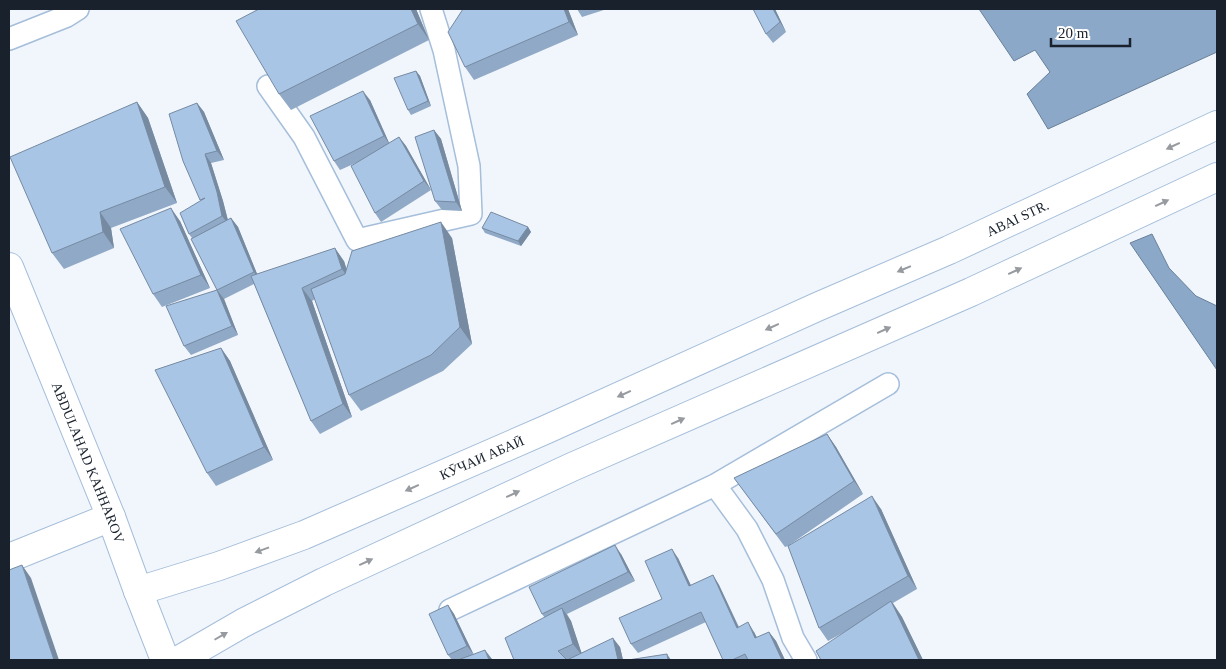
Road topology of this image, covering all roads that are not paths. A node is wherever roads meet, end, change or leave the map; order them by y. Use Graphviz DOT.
graph roads {
  1 [pos="78,9"];
  2 [pos="431,9"];
  3 [pos="9,39"];
  4 [pos="268,86"];
  5 [pos="1217,125"];
  6 [pos="1217,178"];
  7 [pos="949,250"];
  8 [pos="9,267"];
  9 [pos="888,384"];
  10 [pos="715,485"];
  11 [pos="111,516"];
  12 [pos="9,558"];
  13 [pos="138,591"];
  14 [pos="450,610"];
  15 [pos="165,660"];
  16 [pos="179,660"];
  17 [pos="806,660"];
  1 -- 3 [label="street"];
  2 -- 4 [label="street"];
  5 -- 7 [label="main road, ABAI STR., one-way"];
  16 -- 6 [label="main road, one-way"];
  7 -- 13 [label="main road, КӮЧАИ АБАӢ, one-way"];
  8 -- 11 [label="main road, ABDULAHAD KAHHAROV"];
  9 -- 10 [label="street"];
  10 -- 14 [label="street"];
  10 -- 17 [label="street"];
  11 -- 12 [label="main road"];
  11 -- 13 [label="main road, ABDULAHAD KAHHAROV"];
  13 -- 15 [label="main road, ABDULAHAD KAHHAROV"];
}
